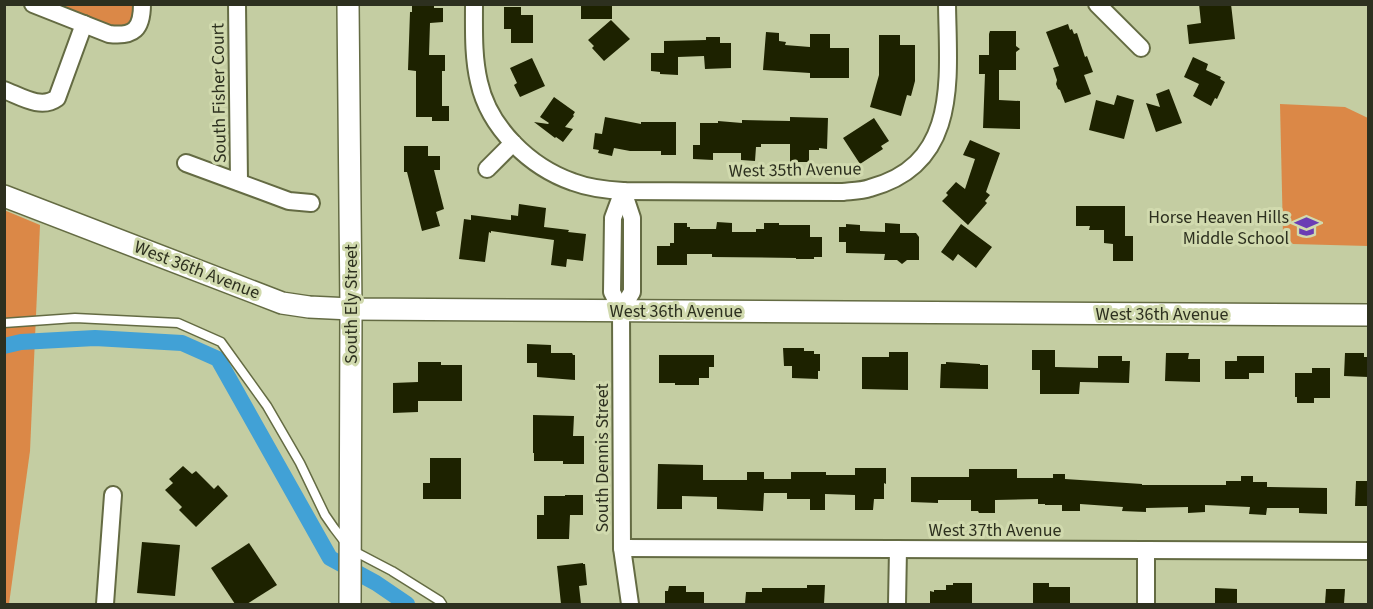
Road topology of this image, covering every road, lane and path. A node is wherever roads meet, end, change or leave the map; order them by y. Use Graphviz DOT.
graph roads {
  1 [pos="33,4"];
  2 [pos="142,4"];
  3 [pos="237,4"];
  4 [pos="348,4"];
  5 [pos="474,4"];
  6 [pos="947,4"];
  7 [pos="1097,4"];
  8 [pos="84,24"];
  9 [pos="1141,48"];
  10 [pos="4,90"];
  11 [pos="513,143"];
  12 [pos="186,162"];
  13 [pos="488,169"];
  14 [pos="239,182"];
  15 [pos="623,191"];
  16 [pos="4,196"];
  17 [pos="311,203"];
  18 [pos="351,309"];
  19 [pos="621,310"];
  20 [pos="1368,315"];
  21 [pos="4,323"];
  22 [pos="113,495"];
  23 [pos="622,548"];
  24 [pos="898,549"];
  25 [pos="1146,550"];
  26 [pos="1368,551"];
  27 [pos="350,562"];
  28 [pos="105,604"];
  29 [pos="350,604"];
  30 [pos="442,604"];
  31 [pos="630,604"];
  32 [pos="897,604"];
  33 [pos="1146,604"];
  1 -- 8 [label="street"];
  2 -- 8 [label="street"];
  3 -- 14 [label="street, South Fisher Court"];
  4 -- 18 [label="street, South Ely Street"];
  5 -- 11 [label="street"];
  6 -- 15 [label="street, West 35th Avenue"];
  7 -- 9 [label="street"];
  8 -- 10 [label="street"];
  11 -- 13 [label="street"];
  11 -- 15 [label="street, West 35th Avenue"];
  12 -- 14 [label="street, South Fisher Court"];
  14 -- 17 [label="street, South Fisher Court"];
  15 -- 19 [label="street, South Dennis Street"];
  16 -- 18 [label="street, West 36th Avenue"];
  18 -- 19 [label="street, West 36th Avenue"];
  18 -- 27 [label="street, South Ely Street"];
  19 -- 20 [label="street, West 36th Avenue"];
  19 -- 23 [label="street, South Dennis Street"];
  21 -- 27 [label="lane"];
  22 -- 28 [label="street"];
  23 -- 24 [label="street, West 37th Avenue"];
  23 -- 31 [label="street, South Dennis Street"];
  24 -- 25 [label="street, West 37th Avenue"];
  24 -- 32 [label="street"];
  25 -- 26 [label="street, West 37th Avenue"];
  25 -- 33 [label="street"];
  27 -- 29 [label="street, South Ely Street"];
  27 -- 30 [label="lane"];
}
